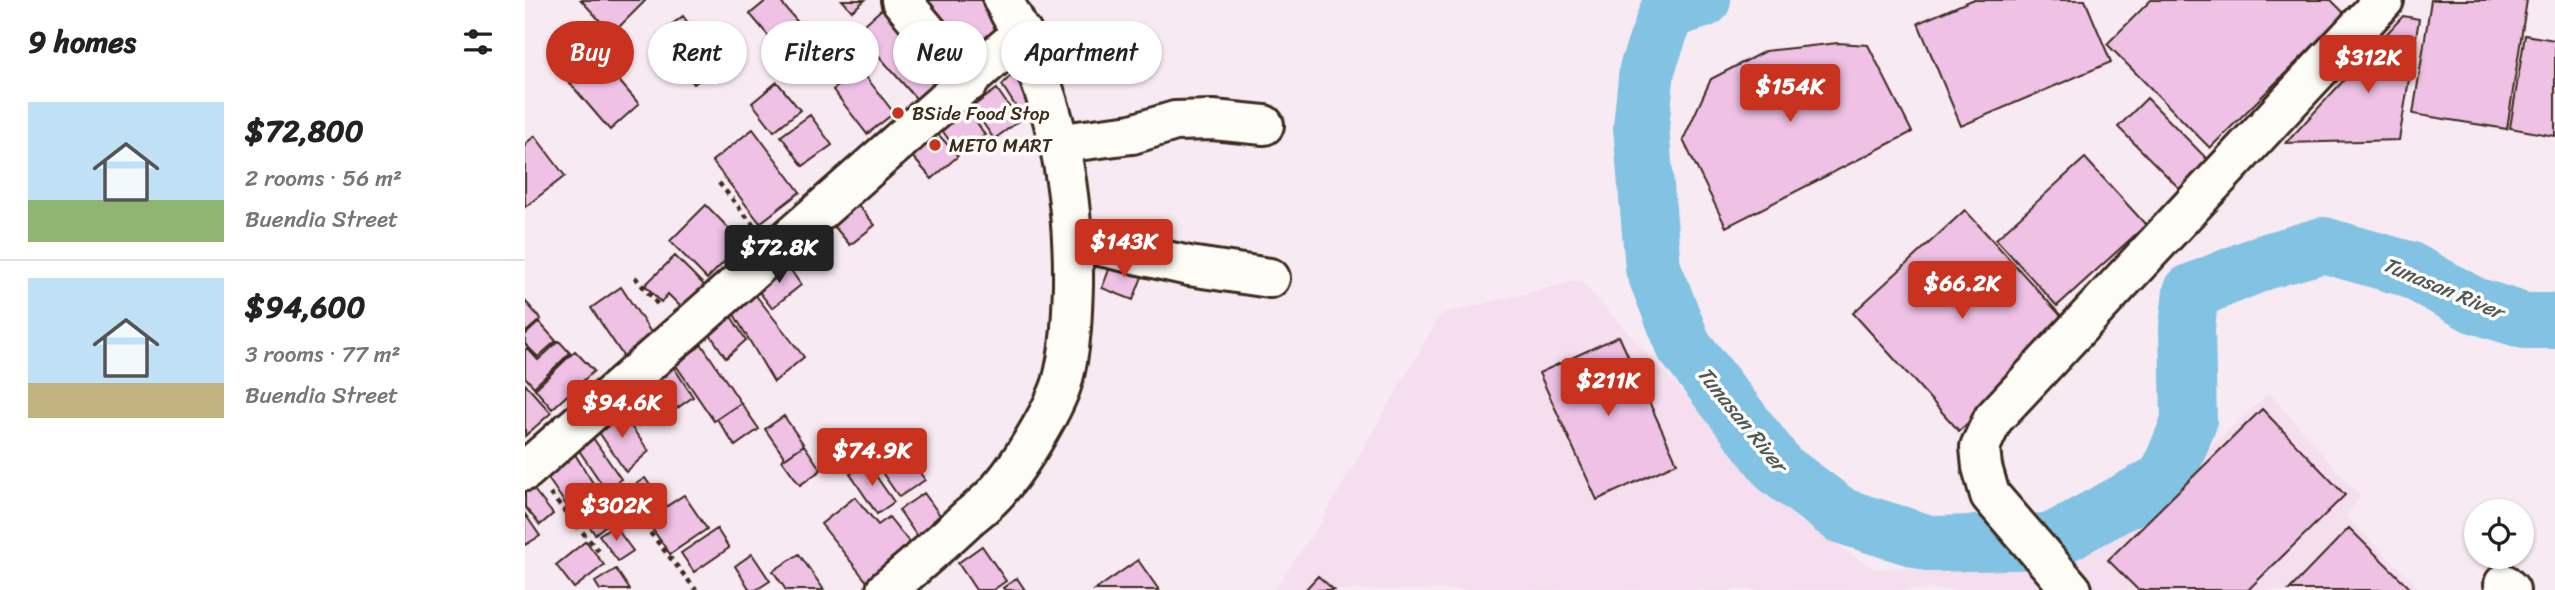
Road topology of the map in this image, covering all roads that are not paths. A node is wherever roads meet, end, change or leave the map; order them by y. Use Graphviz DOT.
graph roads {
  1 [pos="901,0"];
  2 [pos="1003,0"];
  3 [pos="2383,0"];
  4 [pos="918,21"];
  5 [pos="1015,21"];
  6 [pos="1001,52"];
  7 [pos="987,65"];
  8 [pos="967,84"];
  9 [pos="1044,84"];
  10 [pos="1264,125"];
  11 [pos="1061,143"];
  12 [pos="1073,240"];
  13 [pos="1271,278"];
  14 [pos="527,470"];
  15 [pos="886,590"];
  16 [pos="2072,590"];
  1 -- 4 [label="street"];
  2 -- 5 [label="street"];
  3 -- 16 [label="street"];
  6 -- 7 [label="street"];
  8 -- 14 [label="street"];
  9 -- 11 [label="street"];
  10 -- 11 [label="street"];
  11 -- 12 [label="street"];
  12 -- 13 [label="street"];
  12 -- 15 [label="street"];
}
